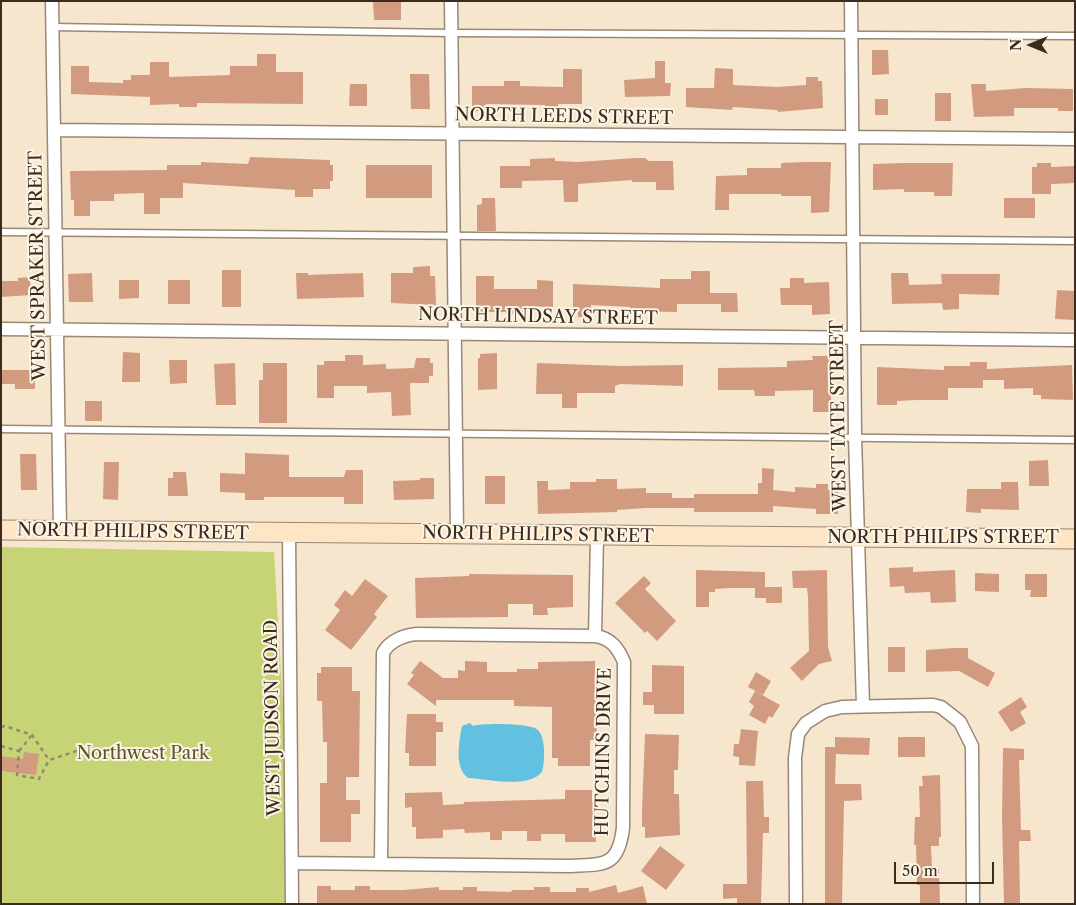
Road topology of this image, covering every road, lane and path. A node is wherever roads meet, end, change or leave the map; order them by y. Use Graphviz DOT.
graph roads {
  1 [pos="52,1"];
  2 [pos="451,1"];
  3 [pos="851,1"];
  4 [pos="52,27"];
  5 [pos="452,32"];
  6 [pos="851,36"];
  7 [pos="1075,36"];
  8 [pos="54,130"];
  9 [pos="453,133"];
  10 [pos="853,137"];
  11 [pos="1075,139"];
  12 [pos="1,232"];
  13 [pos="55,233"];
  14 [pos="454,236"];
  15 [pos="854,239"];
  16 [pos="1075,241"];
  17 [pos="1,329"];
  18 [pos="56,330"];
  19 [pos="453,333"];
  20 [pos="855,337"];
  21 [pos="1075,340"];
  22 [pos="1,428"];
  23 [pos="58,429"];
  24 [pos="456,434"];
  25 [pos="856,437"];
  26 [pos="1075,440"];
  27 [pos="1,530"];
  28 [pos="60,531"];
  29 [pos="289,533"];
  30 [pos="456,534"];
  31 [pos="597,536"];
  32 [pos="858,538"];
  33 [pos="1075,540"];
  34 [pos="595,636"];
  35 [pos="863,706"];
  36 [pos="1,727"];
  37 [pos="32,735"];
  38 [pos="1,746"];
  39 [pos="86,748"];
  40 [pos="19,751"];
  41 [pos="49,760"];
  42 [pos="381,863"];
  43 [pos="292,864"];
  44 [pos="292,904"];
  45 [pos="796,904"];
  46 [pos="973,904"];
  1 -- 4 [label="street, WEST SPRAKER STREET"];
  2 -- 5 [label="street"];
  3 -- 6 [label="street, WEST TATE STREET"];
  4 -- 5 [label="lane"];
  4 -- 8 [label="street, WEST SPRAKER STREET"];
  5 -- 6 [label="lane"];
  5 -- 9 [label="street"];
  6 -- 7 [label="lane"];
  6 -- 10 [label="street, WEST TATE STREET"];
  8 -- 9 [label="street, NORTH LEEDS STREET"];
  8 -- 13 [label="street, WEST SPRAKER STREET"];
  9 -- 10 [label="street, NORTH LEEDS STREET"];
  9 -- 14 [label="street"];
  10 -- 11 [label="street, NORTH LEEDS STREET"];
  10 -- 15 [label="street, WEST TATE STREET"];
  12 -- 13 [label="lane"];
  13 -- 14 [label="lane"];
  13 -- 18 [label="street, WEST SPRAKER STREET"];
  14 -- 15 [label="lane"];
  14 -- 19 [label="street"];
  15 -- 16 [label="lane"];
  15 -- 20 [label="street, WEST TATE STREET"];
  17 -- 18 [label="street, NORTH LINDSAY STREET"];
  18 -- 19 [label="street, NORTH LINDSAY STREET"];
  18 -- 23 [label="street, WEST SPRAKER STREET"];
  19 -- 20 [label="street, NORTH LINDSAY STREET"];
  19 -- 24 [label="street"];
  20 -- 21 [label="street, NORTH LINDSAY STREET"];
  20 -- 25 [label="street, WEST TATE STREET"];
  22 -- 23 [label="lane"];
  23 -- 24 [label="lane"];
  23 -- 28 [label="street, WEST SPRAKER STREET"];
  24 -- 25 [label="lane"];
  24 -- 30 [label="street"];
  25 -- 26 [label="lane"];
  25 -- 32 [label="street, WEST TATE STREET"];
  27 -- 28 [label="street, NORTH PHILIPS STREET"];
  28 -- 29 [label="street, NORTH PHILIPS STREET"];
  29 -- 30 [label="street, NORTH PHILIPS STREET"];
  29 -- 43 [label="street, WEST JUDSON ROAD"];
  30 -- 31 [label="street, NORTH PHILIPS STREET"];
  31 -- 32 [label="street, NORTH PHILIPS STREET"];
  31 -- 34 [label="street"];
  32 -- 33 [label="street, NORTH PHILIPS STREET"];
  32 -- 35 [label="street, WEST TATE STREET"];
  34 -- 42 [label="street, HUTCHINS DRIVE"];
  34 -- 42 [label="street, HUTCHINS DRIVE"];
  35 -- 45 [label="street"];
  35 -- 46 [label="street"];
  36 -- 37 [label="path"];
  37 -- 40 [label="path"];
  37 -- 41 [label="path"];
  38 -- 40 [label="path"];
  39 -- 41 [label="path"];
  40 -- 41 [label="path"];
  42 -- 43 [label="street, HUTCHINS DRIVE"];
  43 -- 44 [label="street, WEST JUDSON ROAD"];
}
